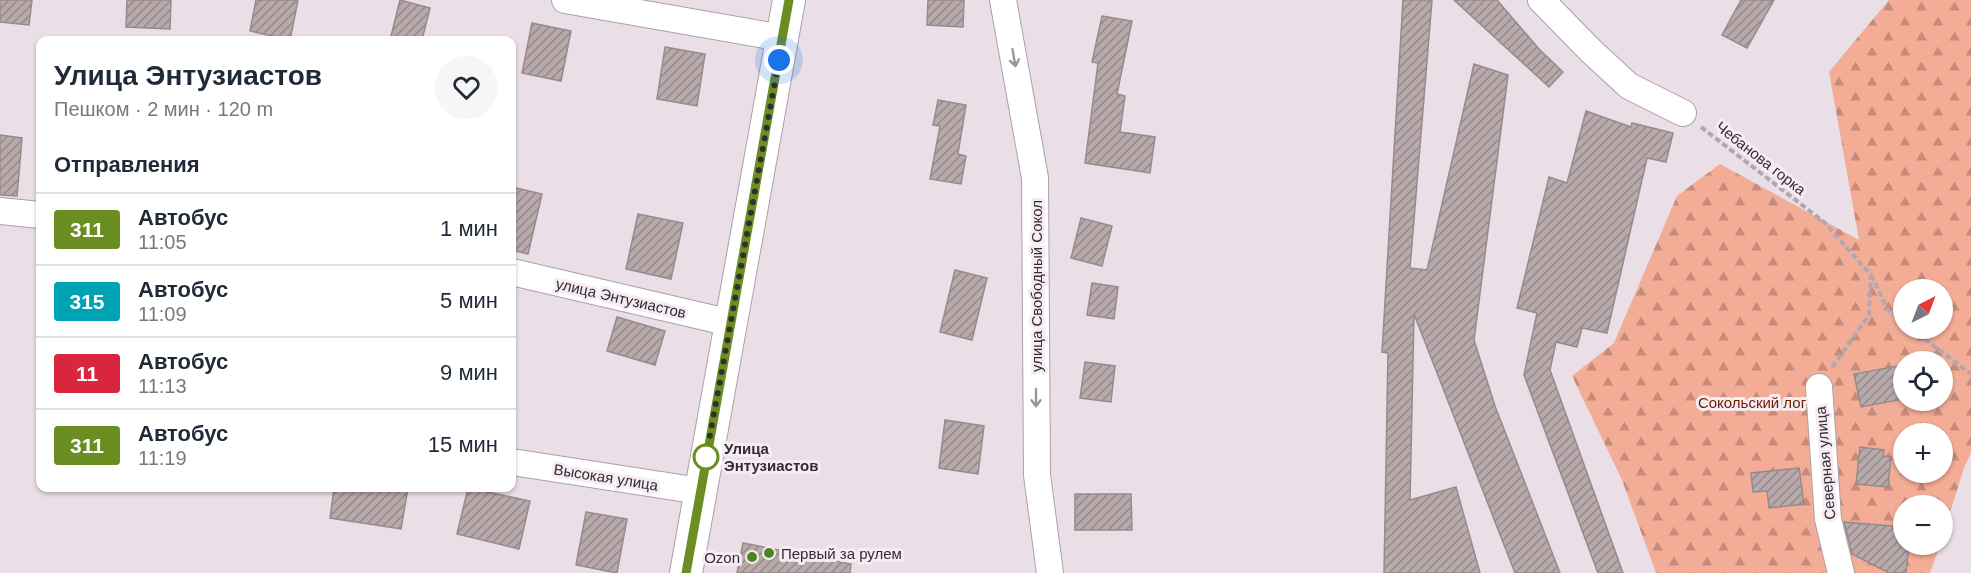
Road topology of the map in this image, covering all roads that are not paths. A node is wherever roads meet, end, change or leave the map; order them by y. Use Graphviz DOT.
graph roads {
  1 [pos="565,0"];
  2 [pos="789,0"];
  3 [pos="1004,0"];
  4 [pos="1540,0"];
  5 [pos="783,38"];
  6 [pos="1683,113"];
  7 [pos="0,212"];
  8 [pos="36,215"];
  9 [pos="516,273"];
  10 [pos="731,323"];
  11 [pos="1819,387"];
  12 [pos="516,463"];
  13 [pos="700,491"];
  14 [pos="686,573"];
  15 [pos="1050,573"];
  16 [pos="1841,573"];
  1 -- 5 [label="street"];
  2 -- 5 [label="street"];
  3 -- 15 [label="street, улица Свободный Сокол, one-way"];
  4 -- 6 [label="street"];
  5 -- 10 [label="street"];
  7 -- 8 [label="street"];
  9 -- 10 [label="street, улица Энтузиастов"];
  10 -- 13 [label="street"];
  11 -- 16 [label="street, Северная улица"];
  12 -- 13 [label="street, Высокая улица"];
  13 -- 14 [label="street"];
}
